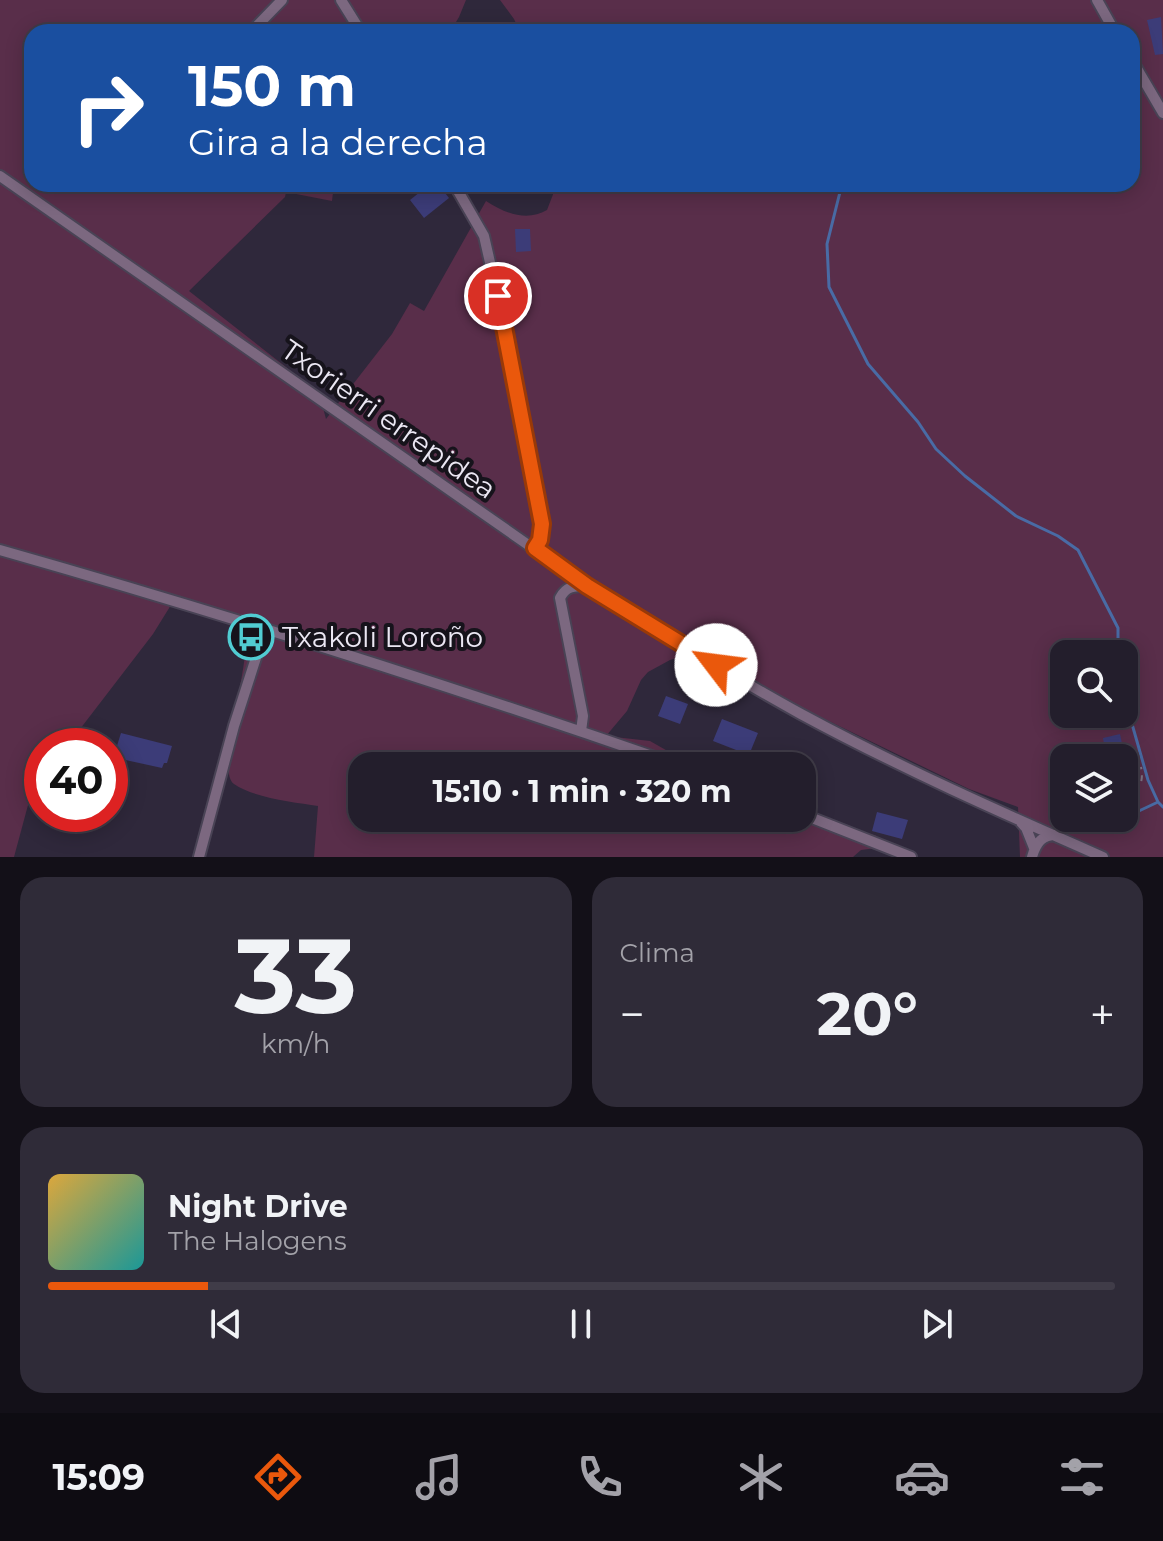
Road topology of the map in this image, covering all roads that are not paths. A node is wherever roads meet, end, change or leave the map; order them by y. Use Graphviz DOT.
graph roads {
  1 [pos="282,0"];
  2 [pos="341,0"];
  3 [pos="1097,0"];
  4 [pos="259,24"];
  5 [pos="356,24"];
  6 [pos="1110,24"];
  7 [pos="1140,74"];
  8 [pos="1163,113"];
  9 [pos="0,176"];
  10 [pos="459,192"];
  11 [pos="535,548"];
  12 [pos="0,550"];
  13 [pos="587,586"];
  14 [pos="265,630"];
  15 [pos="581,731"];
  16 [pos="641,752"];
  17 [pos="1017,818"];
  18 [pos="816,820"];
  19 [pos="1059,836"];
  20 [pos="1079,849"];
  21 [pos="1033,855"];
  22 [pos="199,857"];
  23 [pos="911,857"];
  24 [pos="1103,857"];
  1 -- 4 [label="street"];
  2 -- 5 [label="street"];
  3 -- 6 [label="street"];
  7 -- 8 [label="street"];
  9 -- 11 [label="street, Txorierri errepidea"];
  10 -- 11 [label="street"];
  11 -- 13 [label="street, Txorierri errepidea"];
  12 -- 14 [label="street"];
  13 -- 15 [label="street"];
  13 -- 17 [label="street, Txorierri errepidea"];
  14 -- 15 [label="street"];
  14 -- 22 [label="street"];
  15 -- 16 [label="street"];
  17 -- 19 [label="street, Txorierri errepidea"];
  17 -- 21 [label="street"];
  18 -- 23 [label="street"];
  19 -- 20 [label="street, Txorierri errepidea"];
  19 -- 21 [label="street"];
  20 -- 24 [label="street, Txorierri errepidea"];
}
